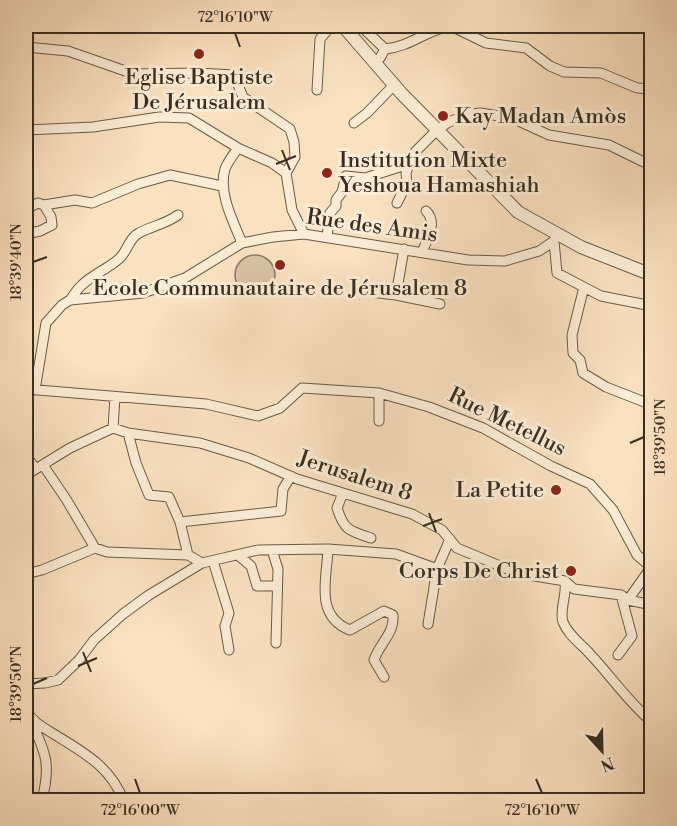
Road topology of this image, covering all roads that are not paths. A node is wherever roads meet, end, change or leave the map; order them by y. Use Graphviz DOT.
graph roads {
  1 [pos="331,26"];
  2 [pos="343,26"];
  3 [pos="361,26"];
  4 [pos="450,26"];
  5 [pos="26,47"];
  6 [pos="385,49"];
  7 [pos="374,61"];
  8 [pos="394,84"];
  9 [pos="651,88"];
  10 [pos="317,90"];
  11 [pos="354,123"];
  12 [pos="26,130"];
  13 [pos="436,131"];
  14 [pos="238,148"];
  15 [pos="409,164"];
  16 [pos="651,166"];
  17 [pos="286,173"];
  18 [pos="222,186"];
  19 [pos="397,203"];
  20 [pos="44,205"];
  21 [pos="26,209"];
  22 [pos="426,211"];
  23 [pos="178,215"];
  24 [pos="26,234"];
  25 [pos="304,234"];
  26 [pos="327,237"];
  27 [pos="556,237"];
  28 [pos="242,243"];
  29 [pos="404,249"];
  30 [pos="422,252"];
  31 [pos="651,275"];
  32 [pos="584,287"];
  33 [pos="370,292"];
  34 [pos="396,295"];
  35 [pos="70,300"];
  36 [pos="440,304"];
  37 [pos="651,306"];
  38 [pos="30,389"];
  39 [pos="379,393"];
  40 [pos="116,397"];
  41 [pos="651,405"];
  42 [pos="379,421"];
  43 [pos="113,428"];
  44 [pos="128,433"];
  45 [pos="26,456"];
  46 [pos="39,466"];
  47 [pos="26,475"];
  48 [pos="291,476"];
  49 [pos="343,493"];
  50 [pos="180,522"];
  51 [pos="356,533"];
  52 [pos="371,538"];
  53 [pos="450,539"];
  54 [pos="95,548"];
  55 [pos="328,549"];
  56 [pos="272,550"];
  57 [pos="351,550"];
  58 [pos="188,555"];
  59 [pos="238,555"];
  60 [pos="213,561"];
  61 [pos="202,563"];
  62 [pos="651,566"];
  63 [pos="437,569"];
  64 [pos="26,574"];
  65 [pos="565,581"];
  66 [pos="277,586"];
  67 [pos="625,597"];
  68 [pos="651,605"];
  69 [pos="428,624"];
  70 [pos="276,643"];
  71 [pos="229,650"];
  72 [pos="618,655"];
  73 [pos="384,677"];
  74 [pos="26,684"];
  75 [pos="26,710"];
  76 [pos="31,721"];
  77 [pos="651,722"];
  78 [pos="42,801"];
  79 [pos="123,801"];
  1 -- 10 [label="street"];
  2 -- 7 [label="street"];
  3 -- 6 [label="street"];
  4 -- 6 [label="street"];
  4 -- 9 [label="street"];
  5 -- 17 [label="street"];
  6 -- 7 [label="street"];
  7 -- 8 [label="street"];
  8 -- 11 [label="street"];
  8 -- 13 [label="street"];
  12 -- 14 [label="street"];
  13 -- 15 [label="street"];
  13 -- 16 [label="street"];
  13 -- 27 [label="street"];
  14 -- 17 [label="street"];
  14 -- 18 [label="street"];
  15 -- 19 [label="street"];
  15 -- 26 [label="street"];
  17 -- 25 [label="street"];
  18 -- 20 [label="street"];
  18 -- 28 [label="street"];
  20 -- 21 [label="street"];
  20 -- 24 [label="street"];
  22 -- 30 [label="street"];
  23 -- 35 [label="street"];
  25 -- 26 [label="street, Rue des Amis"];
  25 -- 28 [label="street, Rue des Amis"];
  26 -- 29 [label="street, Rue des Amis"];
  27 -- 30 [label="street, Rue des Amis"];
  27 -- 31 [label="street"];
  27 -- 32 [label="street"];
  28 -- 35 [label="street, Rue des Amis"];
  29 -- 30 [label="street, Rue des Amis"];
  29 -- 34 [label="street"];
  32 -- 37 [label="street"];
  32 -- 41 [label="street"];
  33 -- 34 [label="street"];
  34 -- 36 [label="street"];
  35 -- 38 [label="street"];
  38 -- 40 [label="street, Rue Metellus"];
  39 -- 40 [label="street, Rue Metellus"];
  39 -- 42 [label="street"];
  39 -- 62 [label="street, Rue Metellus"];
  40 -- 43 [label="street"];
  43 -- 44 [label="street, Jerusalem 8"];
  43 -- 46 [label="street"];
  44 -- 48 [label="street, Jerusalem 8"];
  44 -- 50 [label="street"];
  45 -- 46 [label="street"];
  46 -- 47 [label="street"];
  46 -- 54 [label="street"];
  48 -- 49 [label="street, Jerusalem 8"];
  48 -- 50 [label="street"];
  49 -- 51 [label="street"];
  49 -- 53 [label="street, Jerusalem 8"];
  50 -- 58 [label="street"];
  51 -- 52 [label="street"];
  51 -- 57 [label="street"];
  53 -- 63 [label="street"];
  53 -- 65 [label="street, Jerusalem 8"];
  54 -- 58 [label="street"];
  54 -- 64 [label="street"];
  55 -- 56 [label="street"];
  55 -- 57 [label="street"];
  55 -- 73 [label="street"];
  56 -- 59 [label="street"];
  56 -- 66 [label="street"];
  57 -- 63 [label="street"];
  58 -- 61 [label="street"];
  59 -- 60 [label="street"];
  59 -- 66 [label="street"];
  60 -- 61 [label="street"];
  60 -- 71 [label="street"];
  61 -- 74 [label="street"];
  62 -- 67 [label="street"];
  63 -- 69 [label="street"];
  65 -- 67 [label="street, Jerusalem 8"];
  65 -- 77 [label="street"];
  66 -- 70 [label="street"];
  67 -- 68 [label="street, Jerusalem 8"];
  67 -- 72 [label="street"];
  75 -- 76 [label="street"];
  76 -- 78 [label="street"];
  76 -- 79 [label="street"];
}
